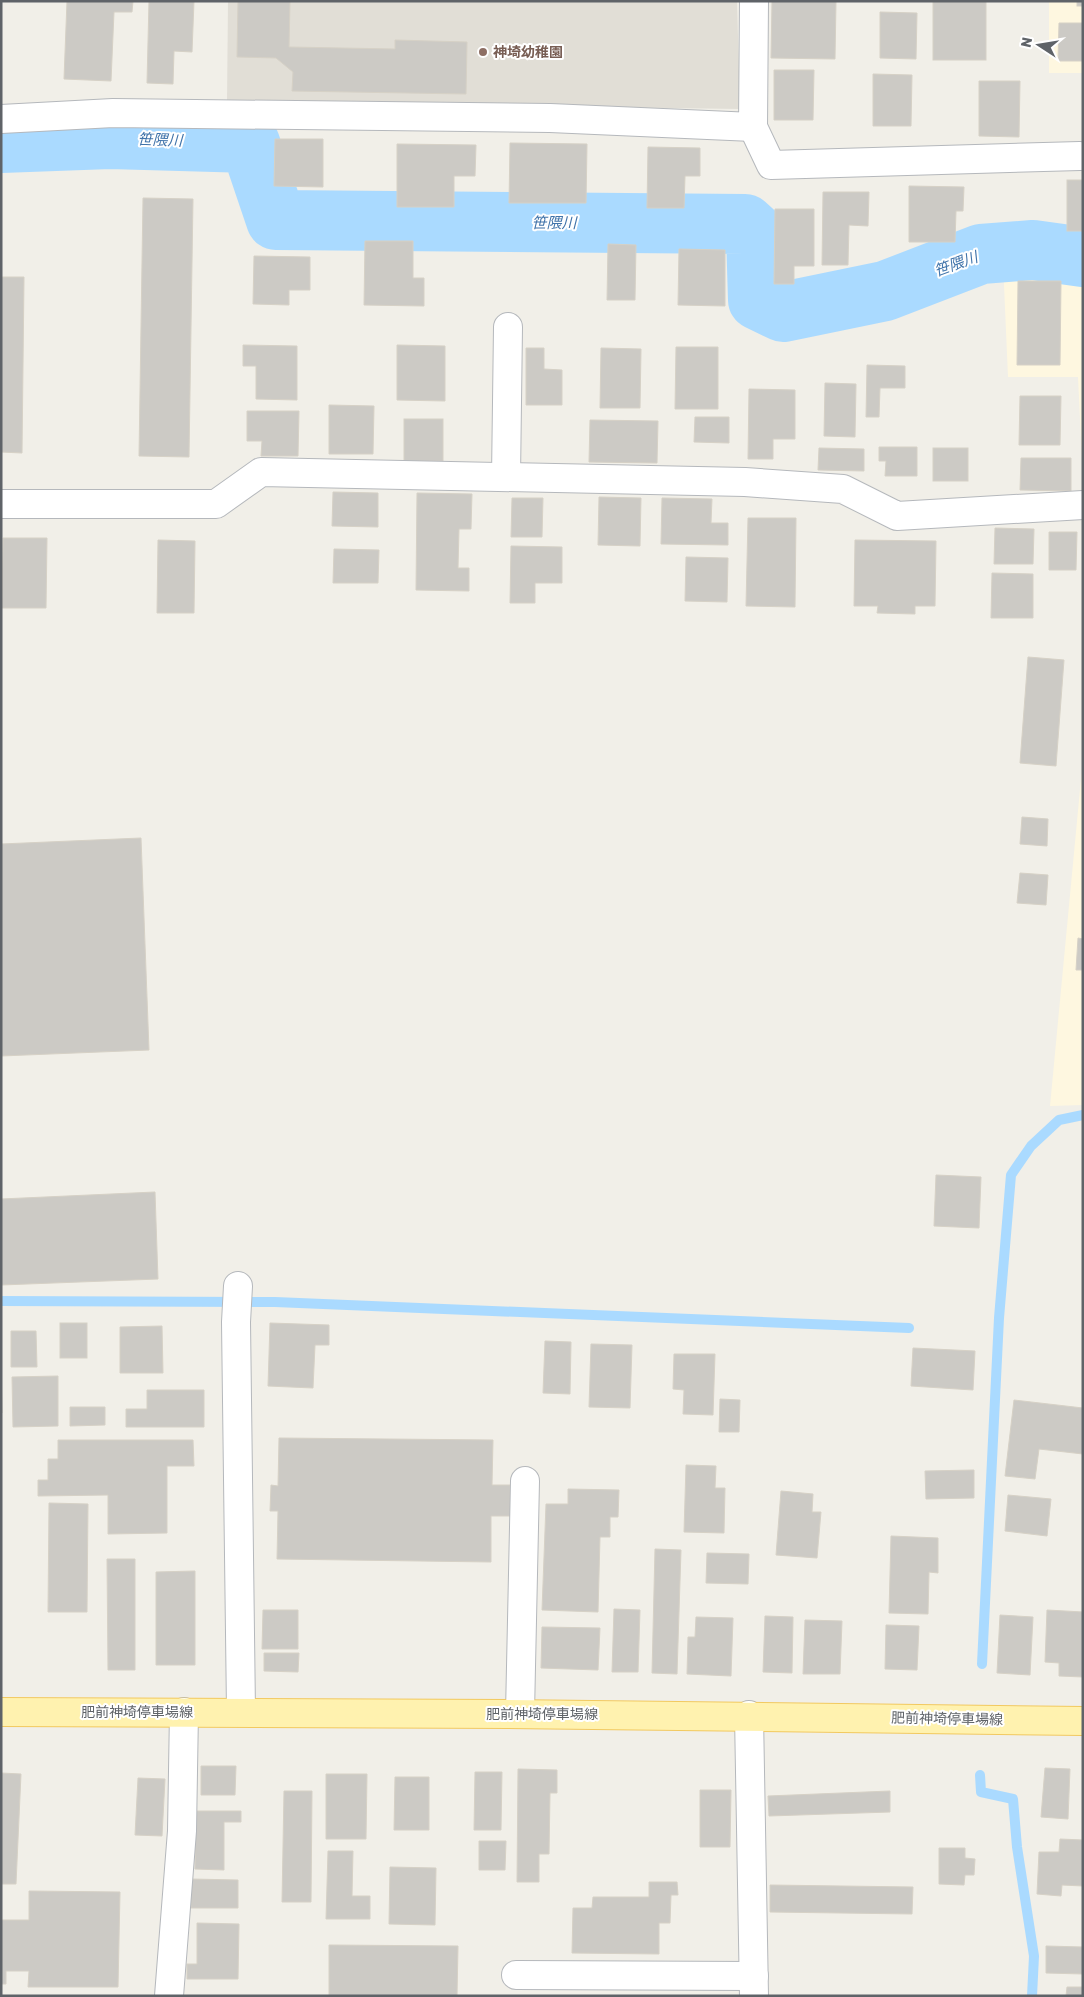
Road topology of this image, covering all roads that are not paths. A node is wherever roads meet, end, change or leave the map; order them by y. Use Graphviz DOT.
graph roads {
  1 [pos="754,1"];
  2 [pos="1,119"];
  3 [pos="753,127"];
  4 [pos="1080,156"];
  5 [pos="508,327"];
  6 [pos="506,477"];
  7 [pos="1,504"];
  8 [pos="1083,505"];
  9 [pos="238,1286"];
  10 [pos="525,1481"];
  11 [pos="240,1711"];
  12 [pos="1,1712"];
  13 [pos="184,1712"];
  14 [pos="520,1714"];
  15 [pos="749,1715"];
  16 [pos="1083,1721"];
  17 [pos="516,1975"];
  18 [pos="754,1986"];
  19 [pos="169,1996"];
  1 -- 3 [label="street"];
  2 -- 3 [label="street"];
  3 -- 4 [label="street"];
  5 -- 6 [label="street"];
  6 -- 7 [label="street"];
  6 -- 8 [label="street"];
  9 -- 11 [label="street"];
  10 -- 14 [label="street"];
  11 -- 13 [label="main road, 肥前神埼停車場線"];
  11 -- 14 [label="main road, 肥前神埼停車場線"];
  12 -- 13 [label="main road, 肥前神埼停車場線"];
  13 -- 19 [label="street"];
  14 -- 15 [label="main road, 肥前神埼停車場線"];
  15 -- 16 [label="main road, 肥前神埼停車場線"];
  15 -- 18 [label="street"];
  17 -- 18 [label="street"];
}
